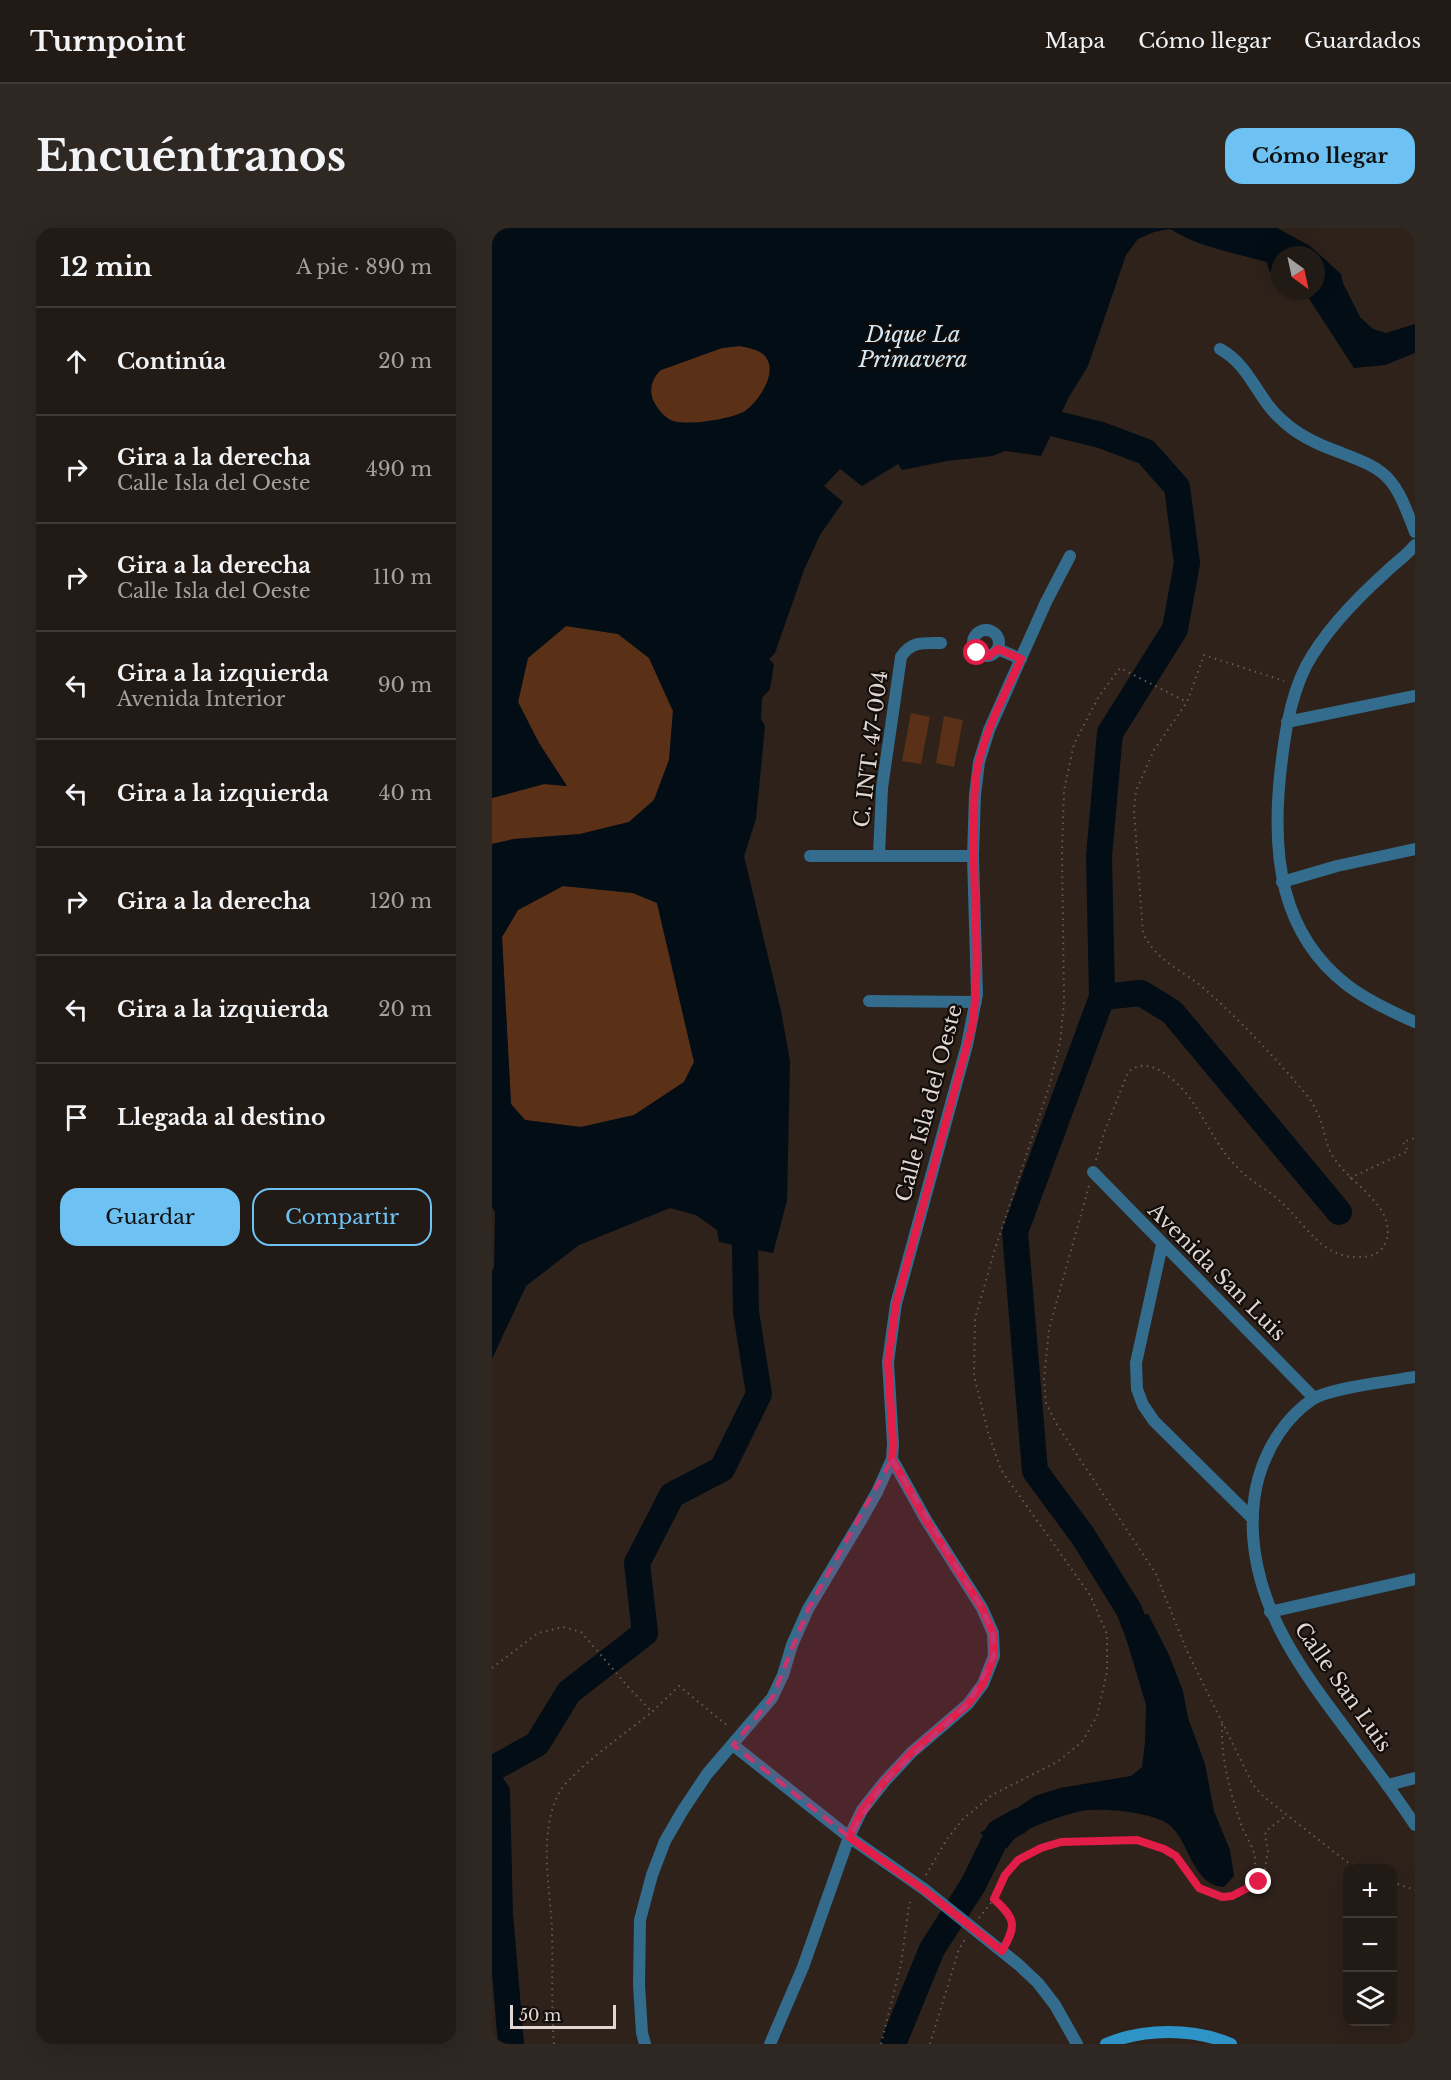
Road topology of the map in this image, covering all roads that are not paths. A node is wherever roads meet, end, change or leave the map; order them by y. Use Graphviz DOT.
graph roads {
  1 [pos="1220,349"];
  2 [pos="1415,531"];
  3 [pos="1415,545"];
  4 [pos="1070,556"];
  5 [pos="940,643"];
  6 [pos="998,649"];
  7 [pos="1021,659"];
  8 [pos="1415,696"];
  9 [pos="1287,722"];
  10 [pos="1415,849"];
  11 [pos="879,855"];
  12 [pos="810,856"];
  13 [pos="973,856"];
  14 [pos="1282,882"];
  15 [pos="869,1001"];
  16 [pos="976,1002"];
  17 [pos="1415,1022"];
  18 [pos="1093,1172"];
  19 [pos="1162,1245"];
  20 [pos="1415,1377"];
  21 [pos="1314,1398"];
  22 [pos="892,1459"];
  23 [pos="1252,1518"];
  24 [pos="1415,1579"];
  25 [pos="1270,1612"];
  26 [pos="736,1741"];
  27 [pos="1415,1778"];
  28 [pos="1388,1785"];
  29 [pos="1415,1825"];
  30 [pos="849,1837"];
  31 [pos="645,2044"];
  32 [pos="770,2044"];
  33 [pos="1077,2044"];
  34 [pos="1106,2044"];
  35 [pos="1232,2044"];
  1 -- 2 [label="street"];
  3 -- 9 [label="street"];
  4 -- 7 [label="street, Calle Isla del Oeste"];
  5 -- 11 [label="street, C. INT. 47-004"];
  6 -- 7 [label="street"];
  7 -- 13 [label="street, Calle Isla del Oeste"];
  8 -- 9 [label="street"];
  9 -- 14 [label="street"];
  10 -- 14 [label="street"];
  11 -- 12 [label="street"];
  11 -- 13 [label="street"];
  13 -- 16 [label="street, Calle Isla del Oeste"];
  14 -- 17 [label="street"];
  15 -- 16 [label="street"];
  16 -- 22 [label="street, Calle Isla del Oeste"];
  18 -- 19 [label="street, Avenida San Luis"];
  19 -- 21 [label="street, Avenida San Luis"];
  19 -- 23 [label="street"];
  20 -- 21 [label="street, Calle San Luis"];
  21 -- 23 [label="street, Calle San Luis"];
  22 -- 26 [label="street, Calle Isla del Oeste"];
  22 -- 30 [label="street, Calle Isla del Oeste"];
  23 -- 25 [label="street, Calle San Luis"];
  24 -- 25 [label="street"];
  25 -- 28 [label="street, Calle San Luis"];
  26 -- 30 [label="street"];
  26 -- 31 [label="street, Calle Isla del Oeste"];
  27 -- 28 [label="street"];
  28 -- 29 [label="street, Calle San Luis"];
  30 -- 32 [label="street, Calle Isla del Oeste"];
  30 -- 33 [label="street"];
  34 -- 35 [label="street"];
}
